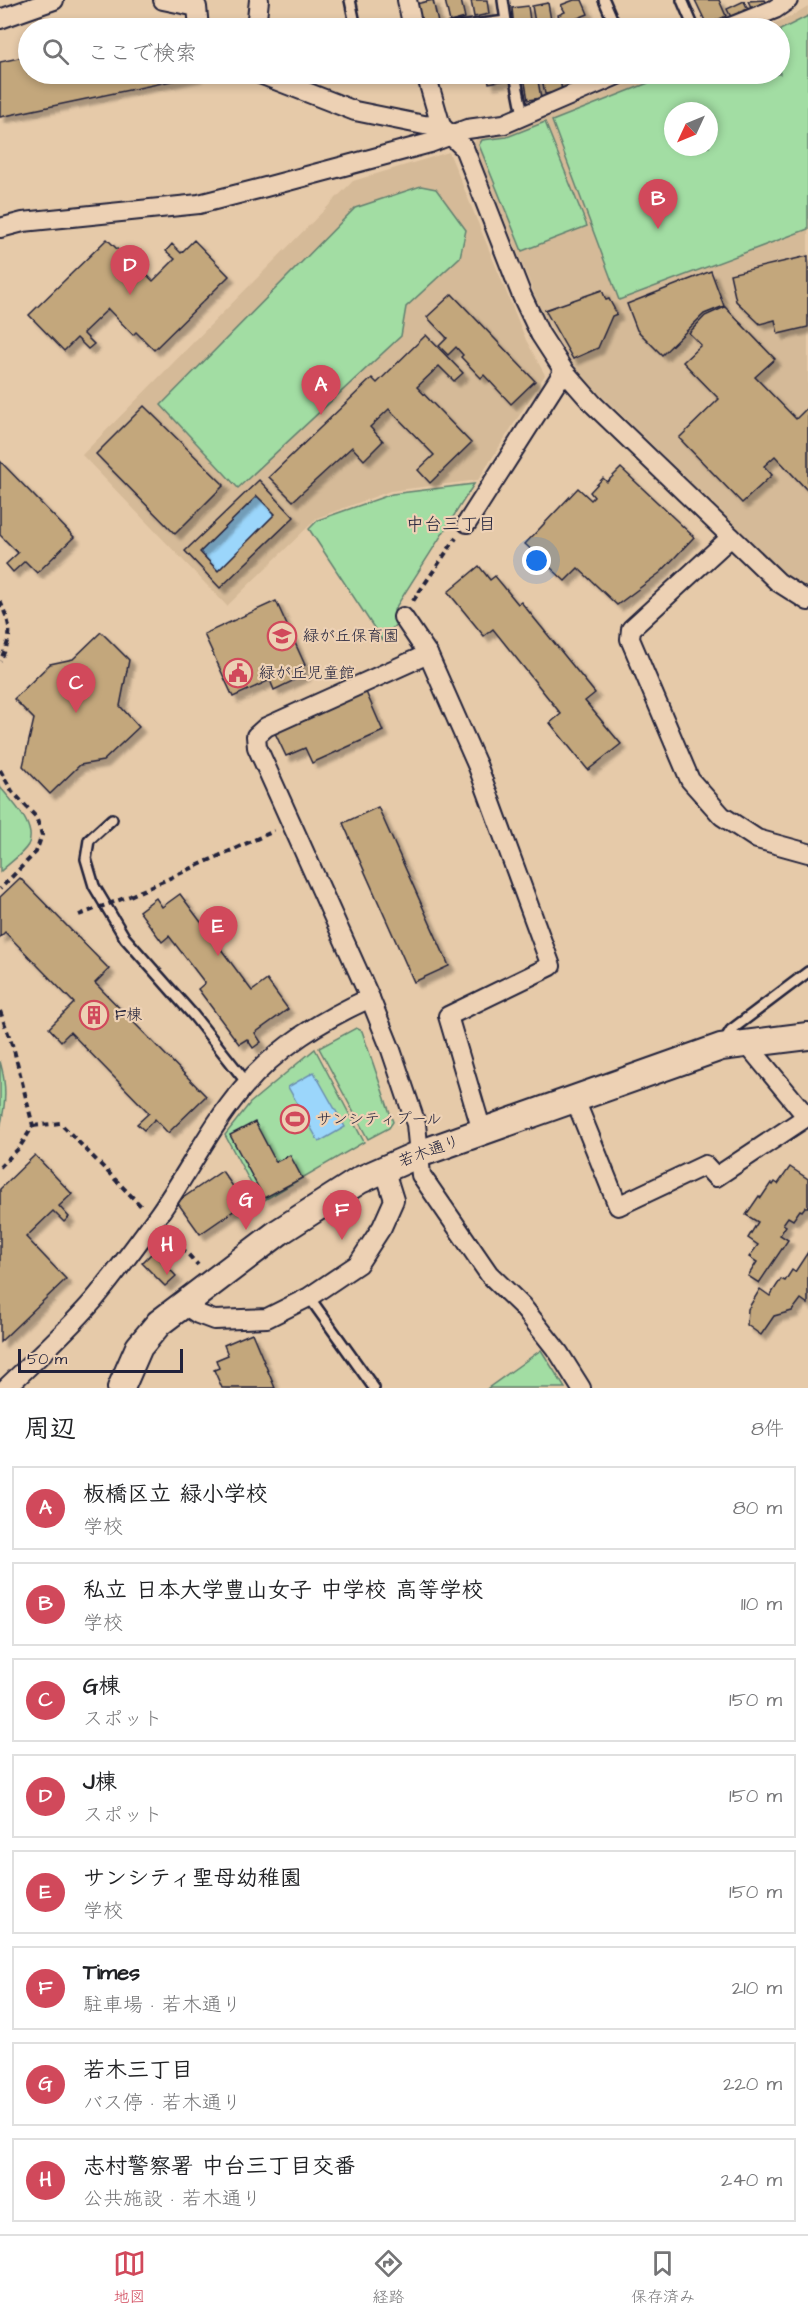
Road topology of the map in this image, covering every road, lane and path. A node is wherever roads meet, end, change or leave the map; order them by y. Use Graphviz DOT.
graph roads {
  1 [pos="54,0"];
  2 [pos="163,0"];
  3 [pos="259,0"];
  4 [pos="350,0"];
  5 [pos="407,0"];
  6 [pos="503,0"];
  7 [pos="604,0"];
  8 [pos="682,0"];
  9 [pos="782,2"];
  10 [pos="198,18"];
  11 [pos="257,18"];
  12 [pos="354,18"];
  13 [pos="411,18"];
  14 [pos="506,18"];
  15 [pos="612,18"];
  16 [pos="690,18"];
  17 [pos="749,18"];
  18 [pos="0,19"];
  19 [pos="286,84"];
  20 [pos="430,84"];
  21 [pos="517,84"];
  22 [pos="596,84"];
  23 [pos="523,115"];
  24 [pos="447,131"];
  25 [pos="0,228"];
  26 [pos="564,371"];
  27 [pos="467,523"];
  28 [pos="731,537"];
  29 [pos="0,601"];
  30 [pos="808,601"];
  31 [pos="403,617"];
  32 [pos="428,654"];
  33 [pos="0,661"];
  34 [pos="0,770"];
  35 [pos="112,819"];
  36 [pos="278,830"];
  37 [pos="808,853"];
  38 [pos="0,889"];
  39 [pos="79,915"];
  40 [pos="808,972"];
  41 [pos="370,998"];
  42 [pos="0,1011"];
  43 [pos="808,1036"];
  44 [pos="734,1045"];
  45 [pos="247,1083"];
  46 [pos="574,1097"];
  47 [pos="808,1117"];
  48 [pos="33,1126"];
  49 [pos="482,1131"];
  50 [pos="419,1154"];
  51 [pos="0,1167"];
  52 [pos="384,1168"];
  53 [pos="145,1209"];
  54 [pos="162,1227"];
  55 [pos="198,1264"];
  56 [pos="309,1297"];
  57 [pos="183,1304"];
  58 [pos="6,1388"];
  59 [pos="121,1388"];
  60 [pos="374,1388"];
  61 [pos="580,1388"];
  1 -- 18 [label="street"];
  2 -- 10 [label="street"];
  3 -- 11 [label="street"];
  4 -- 12 [label="lane"];
  5 -- 13 [label="street"];
  6 -- 14 [label="lane"];
  7 -- 15 [label="lane"];
  8 -- 16 [label="lane"];
  9 -- 17 [label="street"];
  19 -- 24 [label="street"];
  20 -- 24 [label="street"];
  21 -- 23 [label="lane"];
  22 -- 23 [label="street"];
  23 -- 24 [label="street"];
  24 -- 25 [label="street"];
  24 -- 26 [label="street"];
  26 -- 27 [label="street"];
  26 -- 28 [label="street"];
  27 -- 31 [label="path"];
  28 -- 30 [label="street"];
  28 -- 37 [label="street"];
  29 -- 33 [label="path"];
  31 -- 32 [label="street"];
  32 -- 41 [label="street"];
  32 -- 49 [label="street"];
  34 -- 38 [label="path"];
  35 -- 45 [label="lane"];
  36 -- 39 [label="path, bridge"];
  40 -- 44 [label="lane"];
  41 -- 45 [label="street"];
  41 -- 50 [label="street"];
  42 -- 48 [label="path"];
  43 -- 44 [label="street, 若木通り"];
  44 -- 46 [label="street, 若木通り"];
  44 -- 47 [label="street"];
  45 -- 58 [label="street"];
  46 -- 47 [label="street"];
  46 -- 49 [label="street, 若木通り"];
  48 -- 51 [label="path"];
  48 -- 53 [label="path"];
  49 -- 50 [label="street, 若木通り"];
  50 -- 52 [label="street, 若木通り"];
  50 -- 61 [label="street"];
  52 -- 56 [label="street"];
  52 -- 57 [label="street, 若木通り"];
  54 -- 55 [label="path"];
  56 -- 57 [label="street"];
  56 -- 60 [label="lane"];
  57 -- 59 [label="street, 若木通り"];
}
